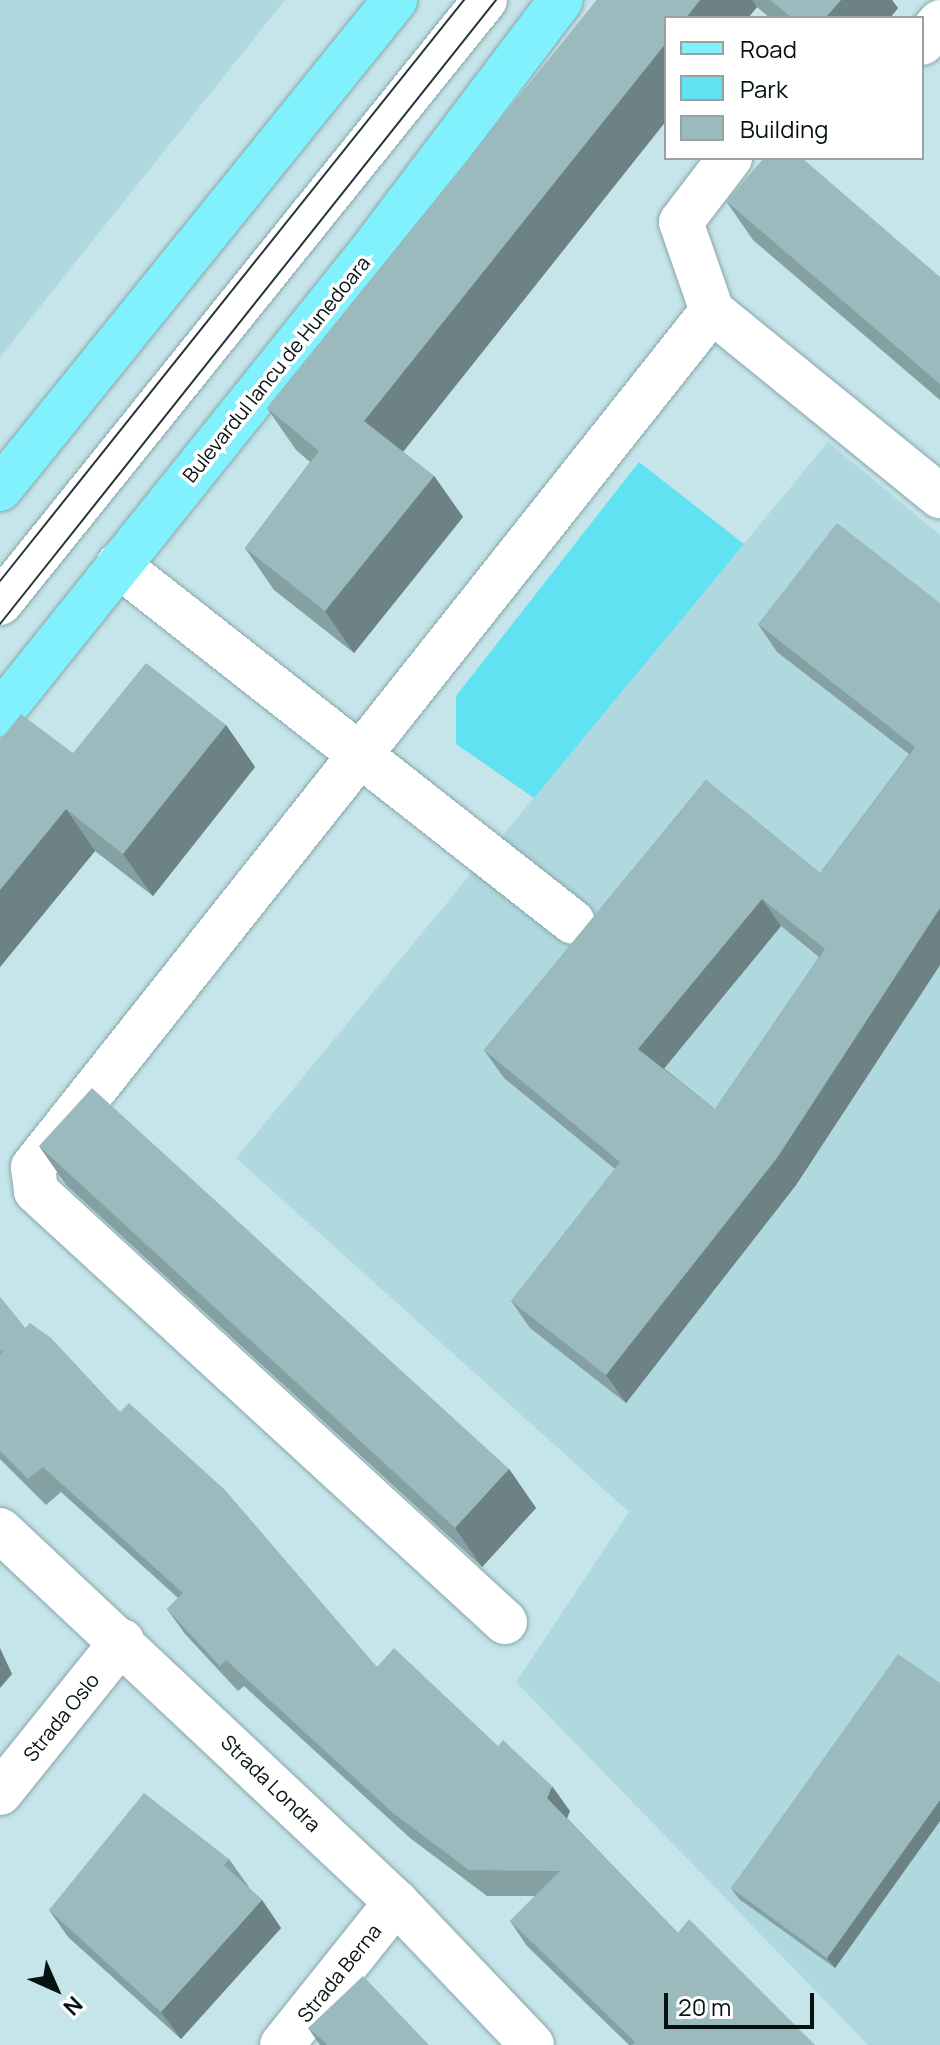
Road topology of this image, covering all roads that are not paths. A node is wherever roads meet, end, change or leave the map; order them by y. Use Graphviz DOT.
graph roads {
  1 [pos="395,0"];
  2 [pos="485,0"];
  3 [pos="558,7"];
  4 [pos="940,22"];
  5 [pos="924,41"];
  6 [pos="728,160"];
  7 [pos="712,311"];
  8 [pos="0,489"];
  9 [pos="940,496"];
  10 [pos="118,565"];
  11 [pos="0,603"];
  12 [pos="0,714"];
  13 [pos="360,755"];
  14 [pos="573,922"];
  15 [pos="0,1530"];
  16 [pos="505,1622"];
  17 [pos="122,1641"];
  18 [pos="0,1793"];
  19 [pos="396,1902"];
  20 [pos="282,2045"];
  21 [pos="532,2045"];
  1 -- 8 [label="main road"];
  2 -- 11 [label="street"];
  3 -- 10 [label="main road, Bulevardul Iancu de Hunedoara"];
  4 -- 5 [label="street"];
  6 -- 7 [label="street"];
  7 -- 9 [label="street"];
  7 -- 13 [label="street"];
  10 -- 12 [label="main road, Bulevardul Iancu de Hunedoara"];
  10 -- 13 [label="street"];
  13 -- 14 [label="street"];
  13 -- 16 [label="street"];
  15 -- 17 [label="street, Strada Londra"];
  17 -- 18 [label="street, Strada Oslo"];
  17 -- 19 [label="street, Strada Londra"];
  19 -- 20 [label="street, Strada Berna"];
  19 -- 21 [label="street, Strada Londra"];
}
